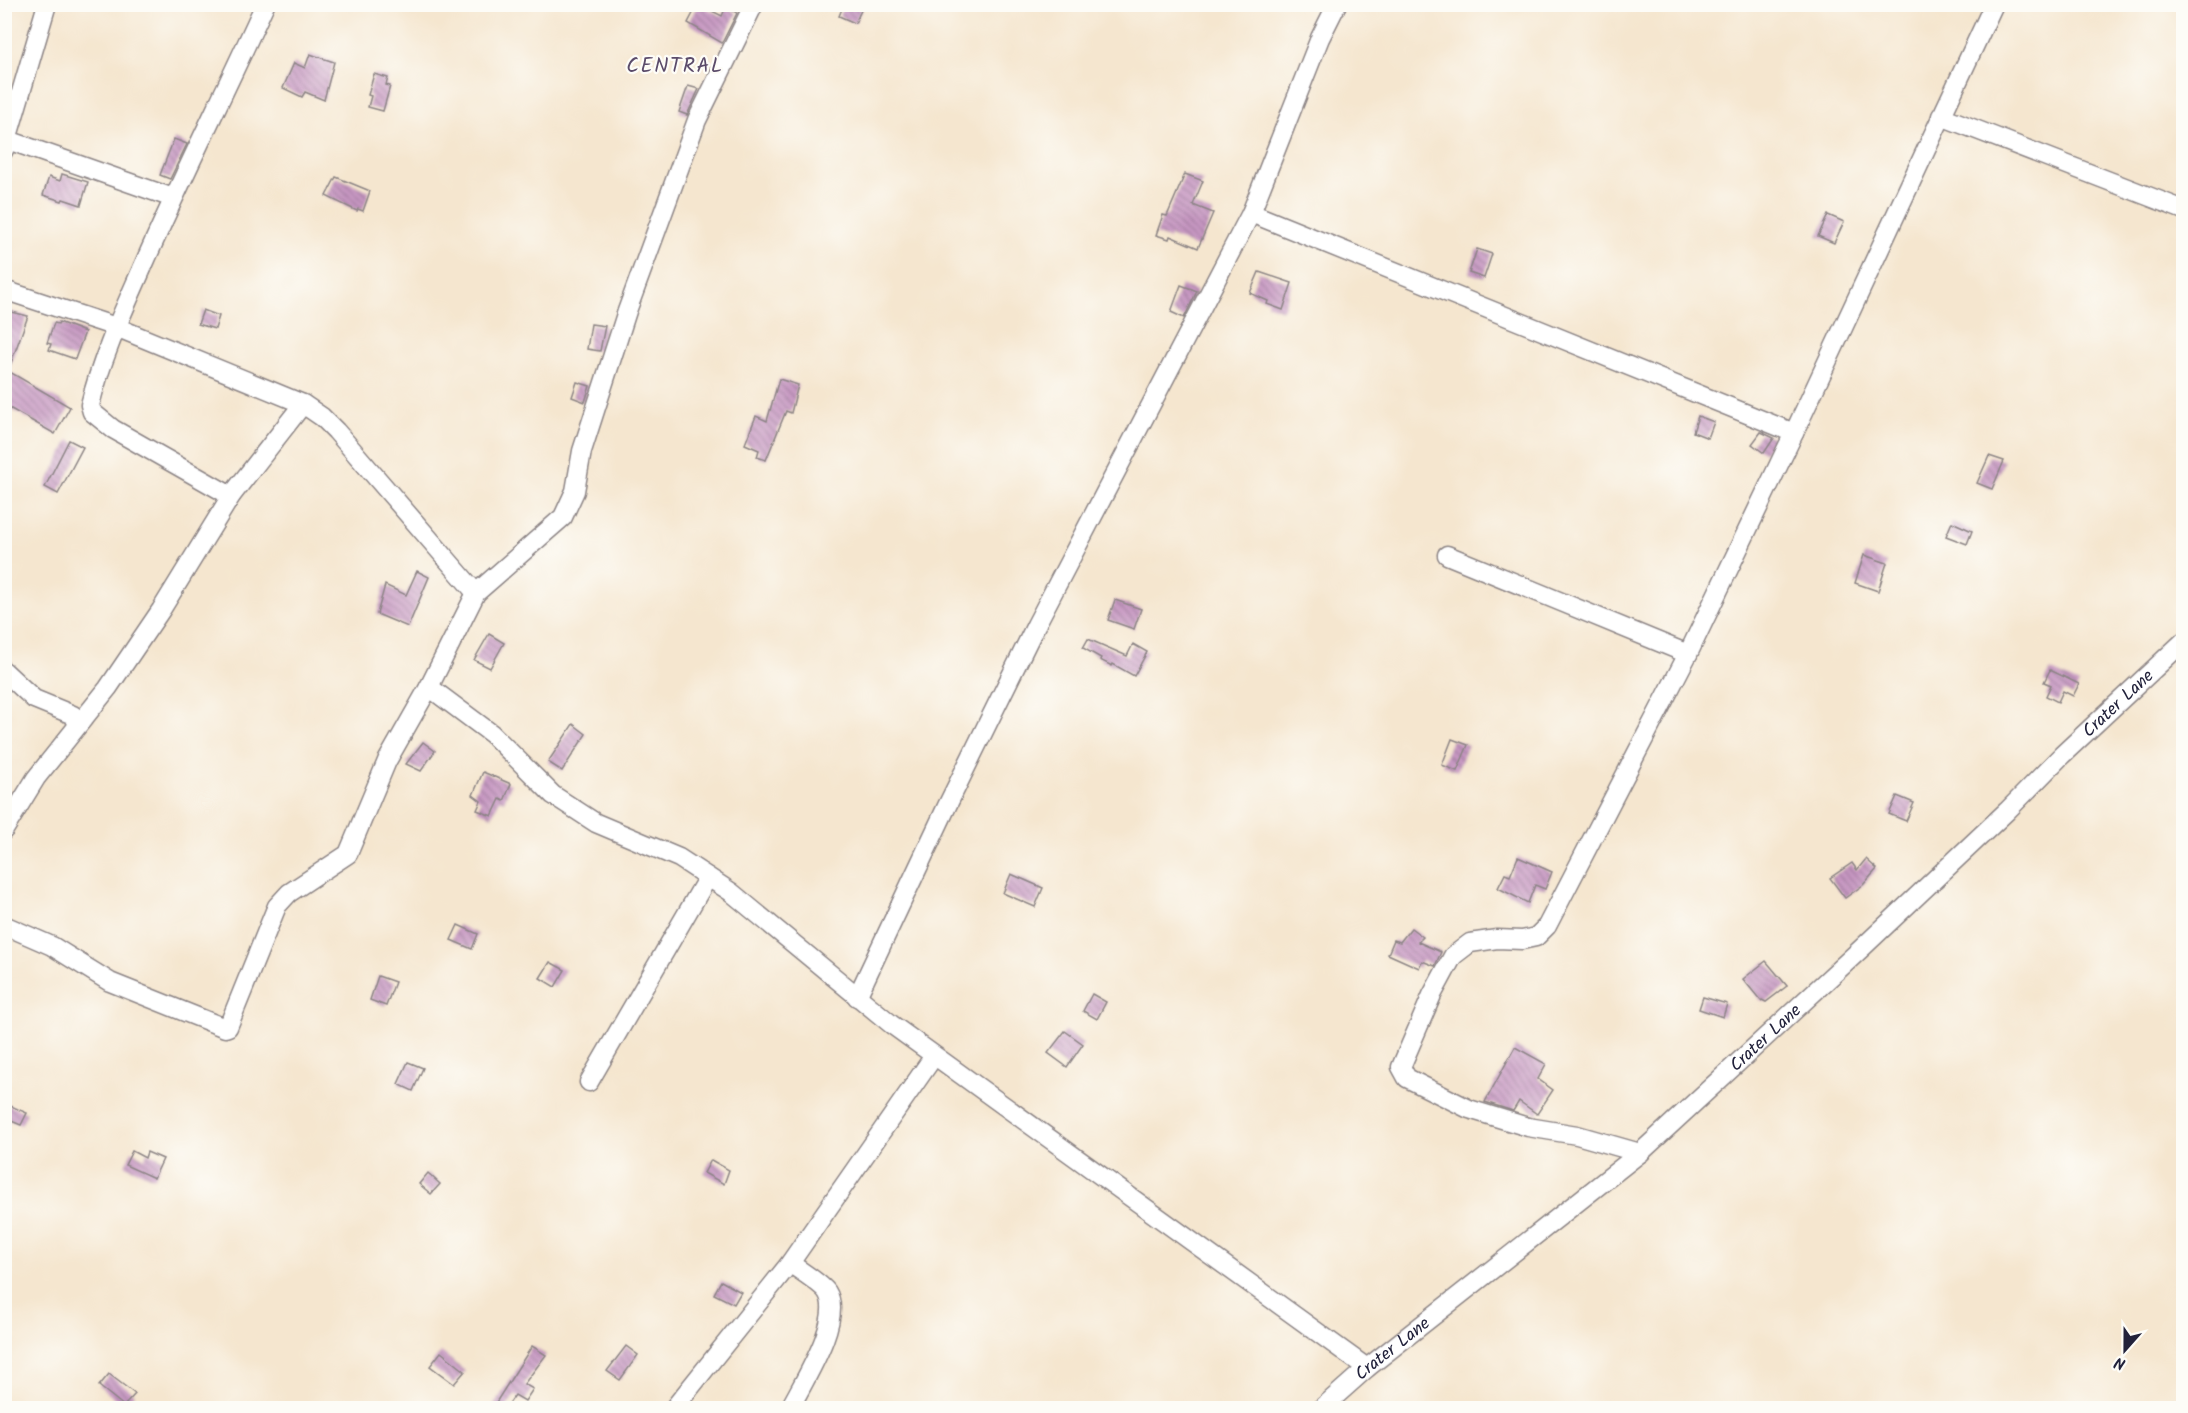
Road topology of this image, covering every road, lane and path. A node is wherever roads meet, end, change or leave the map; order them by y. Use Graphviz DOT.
graph roads {
  1 [pos="47,4"];
  2 [pos="265,4"];
  3 [pos="754,4"];
  4 [pos="1337,4"];
  5 [pos="1994,4"];
  6 [pos="1941,116"];
  7 [pos="6,145"];
  8 [pos="173,198"];
  9 [pos="2184,210"];
  10 [pos="1251,213"];
  11 [pos="4,290"];
  12 [pos="116,327"];
  13 [pos="303,404"];
  14 [pos="1794,433"];
  15 [pos="231,496"];
  16 [pos="1447,555"];
  17 [pos="476,593"];
  18 [pos="2184,641"];
  19 [pos="1688,654"];
  20 [pos="4,671"];
  21 [pos="429,687"];
  22 [pos="78,724"];
  23 [pos="4,830"];
  24 [pos="708,877"];
  25 [pos="5,925"];
  26 [pos="4,932"];
  27 [pos="857,997"];
  28 [pos="934,1056"];
  29 [pos="589,1082"];
  30 [pos="1640,1153"];
  31 [pos="790,1263"];
  32 [pos="1367,1368"];
  33 [pos="674,1408"];
  34 [pos="790,1408"];
  35 [pos="1322,1408"];
  1 -- 7 [label="street"];
  2 -- 8 [label="street"];
  3 -- 17 [label="street"];
  4 -- 10 [label="street"];
  5 -- 6 [label="street"];
  6 -- 9 [label="street"];
  6 -- 14 [label="street"];
  7 -- 8 [label="street"];
  8 -- 12 [label="street"];
  10 -- 14 [label="street"];
  10 -- 27 [label="street"];
  11 -- 12 [label="street"];
  12 -- 13 [label="street"];
  12 -- 15 [label="street"];
  13 -- 15 [label="street"];
  13 -- 17 [label="street"];
  14 -- 19 [label="street"];
  15 -- 22 [label="street"];
  16 -- 19 [label="street"];
  17 -- 21 [label="street"];
  18 -- 30 [label="street, Crater Lane"];
  19 -- 30 [label="street"];
  20 -- 22 [label="street"];
  21 -- 24 [label="street"];
  21 -- 25 [label="street"];
  22 -- 23 [label="street"];
  24 -- 27 [label="street"];
  24 -- 29 [label="street"];
  25 -- 26 [label="street"];
  27 -- 28 [label="street"];
  28 -- 31 [label="street"];
  28 -- 32 [label="street"];
  30 -- 32 [label="street, Crater Lane"];
  31 -- 33 [label="street"];
  31 -- 34 [label="street"];
  32 -- 35 [label="street, Crater Lane"];
}
